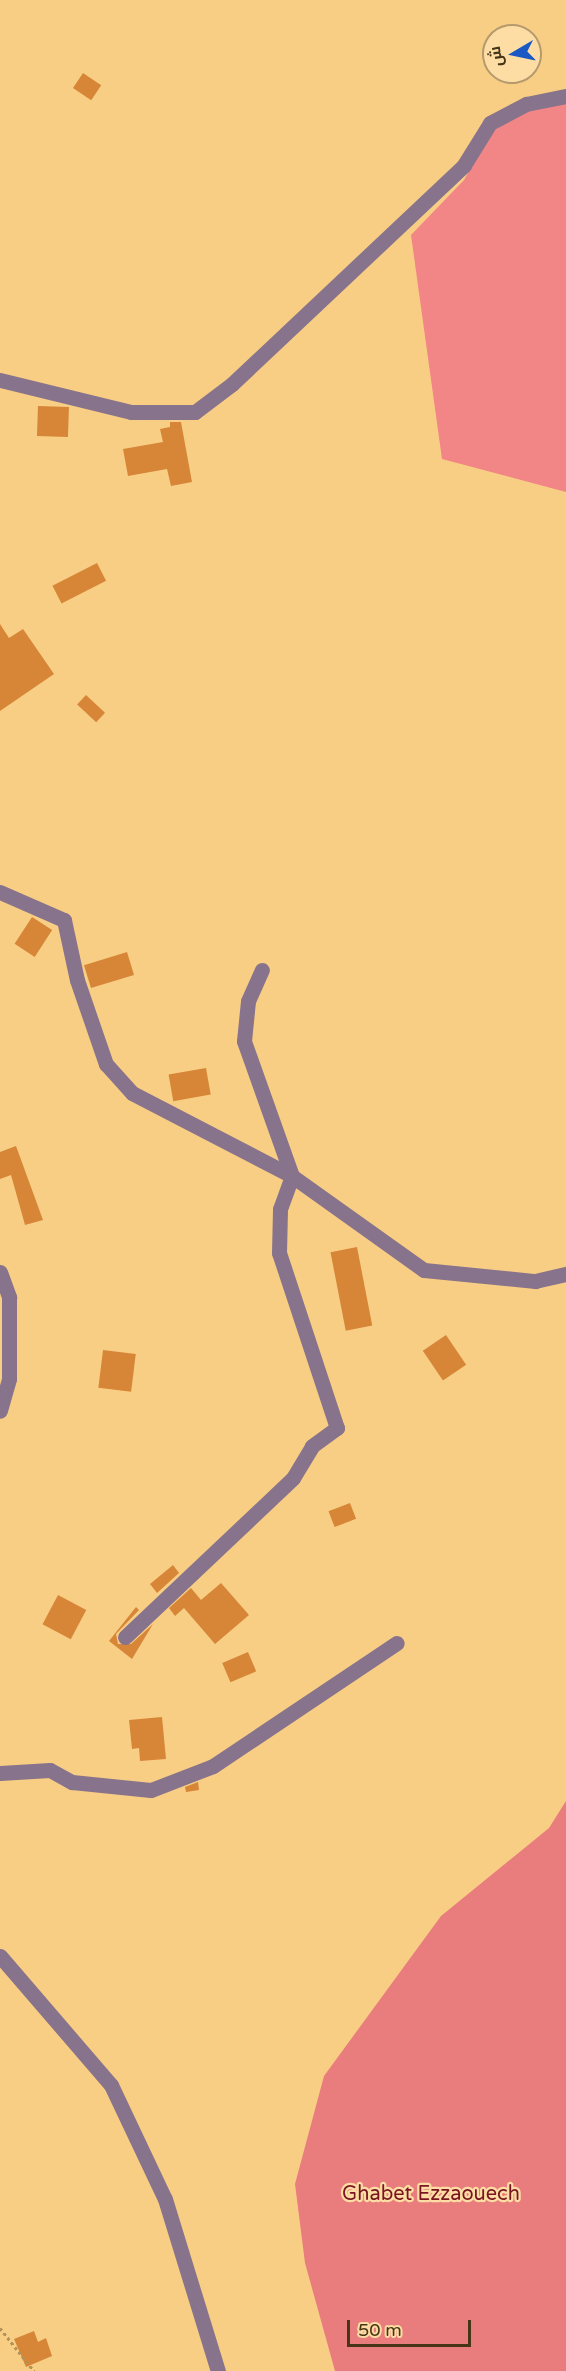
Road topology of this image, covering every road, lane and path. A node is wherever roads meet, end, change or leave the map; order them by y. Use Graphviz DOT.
graph roads {
  1 [pos="566,96"];
  2 [pos="0,380"];
  3 [pos="0,891"];
  4 [pos="262,970"];
  5 [pos="292,1176"];
  6 [pos="0,1272"];
  7 [pos="566,1274"];
  8 [pos="0,1411"];
  9 [pos="125,1637"];
  10 [pos="397,1643"];
  11 [pos="0,1773"];
  12 [pos="0,1956"];
  13 [pos="0,2328"];
  14 [pos="34,2371"];
  15 [pos="218,2371"];
  1 -- 2 [label="street"];
  3 -- 5 [label="street"];
  4 -- 5 [label="street"];
  5 -- 7 [label="street"];
  5 -- 9 [label="street"];
  6 -- 8 [label="street"];
  10 -- 11 [label="street"];
  12 -- 15 [label="street"];
  13 -- 14 [label="path"];
}
